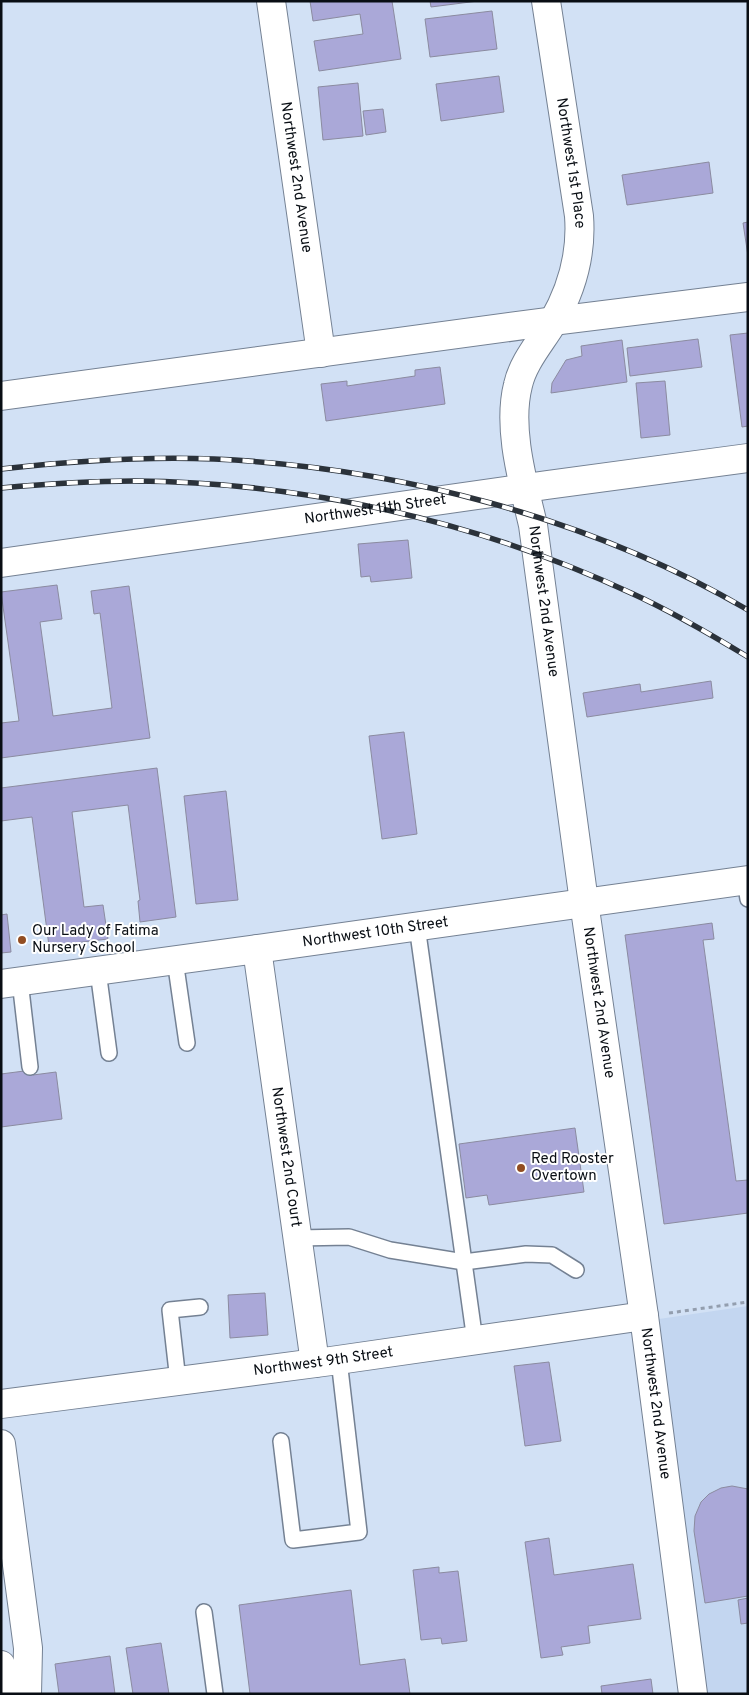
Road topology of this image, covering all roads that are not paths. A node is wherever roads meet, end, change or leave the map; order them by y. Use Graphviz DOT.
graph roads {
  1 [pos="271,1"];
  2 [pos="546,1"];
  3 [pos="748,298"];
  4 [pos="554,321"];
  5 [pos="320,353"];
  6 [pos="1,396"];
  7 [pos="748,458"];
  8 [pos="525,488"];
  9 [pos="1,563"];
  10 [pos="747,886"];
  11 [pos="584,902"];
  12 [pos="418,926"];
  13 [pos="257,950"];
  14 [pos="176,960"];
  15 [pos="98,970"];
  16 [pos="10,982"];
  17 [pos="187,1043"];
  18 [pos="109,1053"];
  19 [pos="30,1067"];
  20 [pos="297,1238"];
  21 [pos="464,1262"];
  22 [pos="576,1270"];
  23 [pos="200,1307"];
  24 [pos="653,1315"];
  25 [pos="475,1340"];
  26 [pos="327,1362"];
  27 [pos="178,1381"];
  28 [pos="1,1404"];
  29 [pos="281,1442"];
  30 [pos="1,1444"];
  31 [pos="204,1612"];
  32 [pos="1,1665"];
  33 [pos="12,1694"];
  34 [pos="27,1694"];
  35 [pos="215,1694"];
  36 [pos="693,1694"];
  1 -- 5 [label="main road, Northwest 2nd Avenue"];
  2 -- 4 [label="main road, Northwest 1st Place"];
  3 -- 4 [label="main road"];
  4 -- 5 [label="main road"];
  4 -- 8 [label="main road, Northwest 2nd Avenue"];
  5 -- 6 [label="main road"];
  7 -- 8 [label="main road, Northwest 11th Street"];
  8 -- 9 [label="main road, Northwest 11th Street"];
  8 -- 11 [label="main road, Northwest 2nd Avenue"];
  10 -- 11 [label="main road, Northwest 10th Street"];
  11 -- 12 [label="main road, Northwest 10th Street"];
  11 -- 24 [label="main road, Northwest 2nd Avenue"];
  12 -- 13 [label="main road, Northwest 10th Street"];
  12 -- 21 [label="lane"];
  13 -- 14 [label="main road, Northwest 10th Street"];
  13 -- 20 [label="main road, Northwest 2nd Court"];
  14 -- 15 [label="main road, Northwest 10th Street"];
  14 -- 17 [label="lane"];
  15 -- 16 [label="main road, Northwest 10th Street"];
  15 -- 18 [label="lane"];
  16 -- 19 [label="lane"];
  20 -- 21 [label="lane"];
  20 -- 26 [label="main road, Northwest 2nd Court"];
  21 -- 22 [label="lane"];
  21 -- 25 [label="lane"];
  23 -- 27 [label="lane"];
  24 -- 25 [label="main road, Northwest 9th Street"];
  24 -- 36 [label="main road, Northwest 2nd Avenue"];
  25 -- 26 [label="main road, Northwest 9th Street"];
  26 -- 27 [label="main road, Northwest 9th Street"];
  26 -- 29 [label="lane"];
  27 -- 28 [label="main road, Northwest 9th Street"];
  30 -- 34 [label="main road"];
  31 -- 35 [label="lane"];
  32 -- 33 [label="main road"];
}
